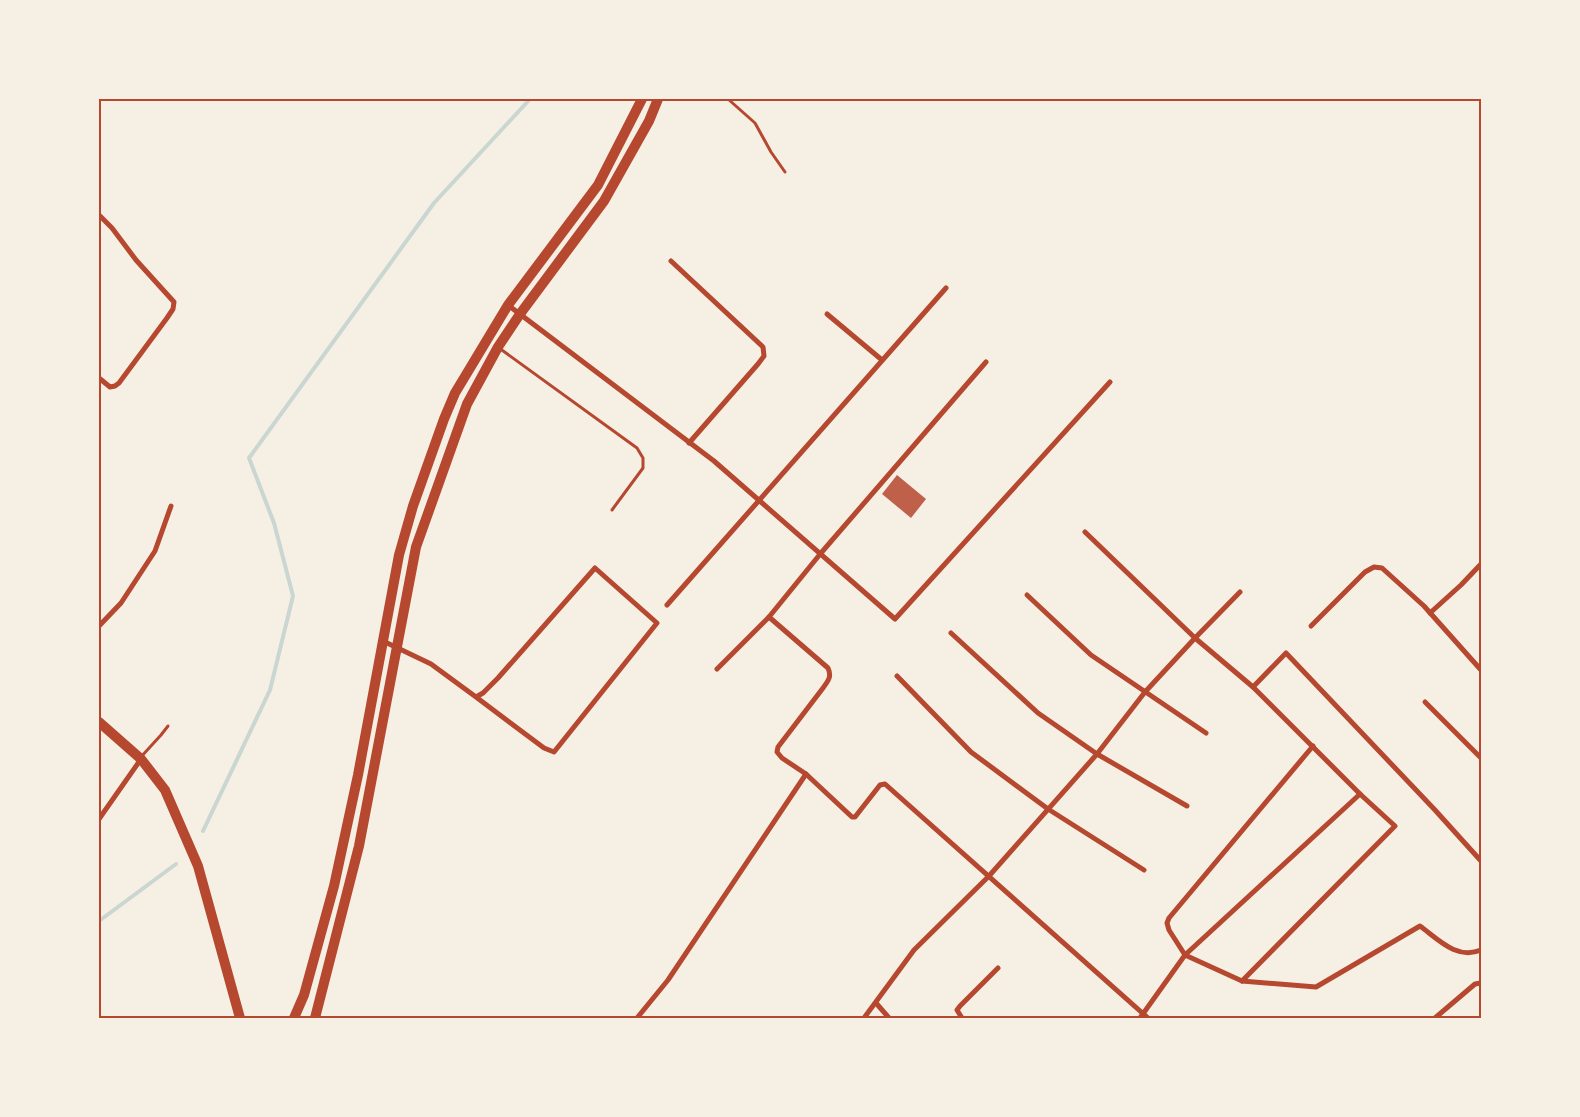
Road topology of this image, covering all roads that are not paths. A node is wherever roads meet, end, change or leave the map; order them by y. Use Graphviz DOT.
graph roads {
  1 [pos="642,99"];
  2 [pos="658,99"];
  3 [pos="728,99"];
  4 [pos="785,172"];
  5 [pos="99,215"];
  6 [pos="671,261"];
  7 [pos="946,288"];
  8 [pos="508,305"];
  9 [pos="520,314"];
  10 [pos="826,314"];
  11 [pos="498,348"];
  12 [pos="882,360"];
  13 [pos="986,362"];
  14 [pos="99,378"];
  15 [pos="1110,382"];
  16 [pos="689,443"];
  17 [pos="759,501"];
  18 [pos="171,506"];
  19 [pos="612,510"];
  20 [pos="1085,532"];
  21 [pos="821,553"];
  22 [pos="1481,564"];
  23 [pos="1240,592"];
  24 [pos="1027,595"];
  25 [pos="667,605"];
  26 [pos="1430,613"];
  27 [pos="769,617"];
  28 [pos="99,626"];
  29 [pos="1311,626"];
  30 [pos="952,633"];
  31 [pos="1195,638"];
  32 [pos="383,641"];
  33 [pos="397,647"];
  34 [pos="717,669"];
  35 [pos="1481,670"];
  36 [pos="897,676"];
  37 [pos="1253,687"];
  38 [pos="1145,692"];
  39 [pos="476,696"];
  40 [pos="1425,702"];
  41 [pos="99,722"];
  42 [pos="168,726"];
  43 [pos="1206,733"];
  44 [pos="1312,746"];
  45 [pos="1096,754"];
  46 [pos="1481,758"];
  47 [pos="141,759"];
  48 [pos="806,774"];
  49 [pos="1360,794"];
  50 [pos="1187,806"];
  51 [pos="1048,809"];
  52 [pos="99,819"];
  53 [pos="1481,861"];
  54 [pos="1144,870"];
  55 [pos="989,876"];
  56 [pos="1481,950"];
  57 [pos="1185,955"];
  58 [pos="998,968"];
  59 [pos="1242,981"];
  60 [pos="1481,983"];
  61 [pos="876,1003"];
  62 [pos="1141,1016"];
  63 [pos="240,1018"];
  64 [pos="294,1018"];
  65 [pos="315,1018"];
  66 [pos="637,1018"];
  67 [pos="864,1018"];
  68 [pos="889,1018"];
  69 [pos="962,1018"];
  70 [pos="1148,1018"];
  71 [pos="1435,1018"];
  1 -- 8 [label="main road"];
  2 -- 9 [label="main road"];
  3 -- 4 [label="lane"];
  5 -- 14 [label="street"];
  6 -- 16 [label="street"];
  7 -- 12 [label="street"];
  8 -- 9 [label="street"];
  8 -- 32 [label="main road"];
  9 -- 11 [label="main road"];
  9 -- 16 [label="street"];
  10 -- 12 [label="street"];
  11 -- 19 [label="lane"];
  11 -- 33 [label="main road"];
  12 -- 17 [label="street"];
  13 -- 21 [label="street"];
  15 -- 21 [label="street"];
  16 -- 17 [label="street"];
  17 -- 21 [label="street"];
  17 -- 25 [label="street"];
  18 -- 28 [label="street"];
  20 -- 31 [label="street"];
  21 -- 27 [label="street"];
  22 -- 26 [label="street"];
  23 -- 31 [label="street"];
  24 -- 38 [label="street"];
  26 -- 29 [label="street"];
  26 -- 35 [label="street"];
  27 -- 34 [label="street"];
  27 -- 48 [label="street"];
  30 -- 45 [label="street"];
  31 -- 37 [label="street"];
  31 -- 38 [label="street"];
  32 -- 33 [label="street"];
  32 -- 64 [label="main road"];
  33 -- 39 [label="street"];
  33 -- 65 [label="main road"];
  36 -- 51 [label="street"];
  37 -- 44 [label="street"];
  37 -- 53 [label="street"];
  38 -- 43 [label="street"];
  38 -- 45 [label="street"];
  39 -- 39 [label="street"];
  40 -- 46 [label="street"];
  41 -- 47 [label="main road"];
  42 -- 47 [label="lane"];
  44 -- 49 [label="street"];
  44 -- 57 [label="street"];
  45 -- 50 [label="street"];
  45 -- 51 [label="street"];
  47 -- 52 [label="street"];
  47 -- 63 [label="main road"];
  48 -- 55 [label="street"];
  48 -- 66 [label="street"];
  49 -- 57 [label="street"];
  49 -- 59 [label="street"];
  51 -- 54 [label="street"];
  51 -- 55 [label="street"];
  55 -- 61 [label="street"];
  55 -- 62 [label="street"];
  56 -- 59 [label="street"];
  57 -- 59 [label="street"];
  57 -- 62 [label="street"];
  58 -- 69 [label="street"];
  60 -- 71 [label="street"];
  61 -- 67 [label="street"];
  61 -- 68 [label="street"];
  62 -- 70 [label="street"];
}
